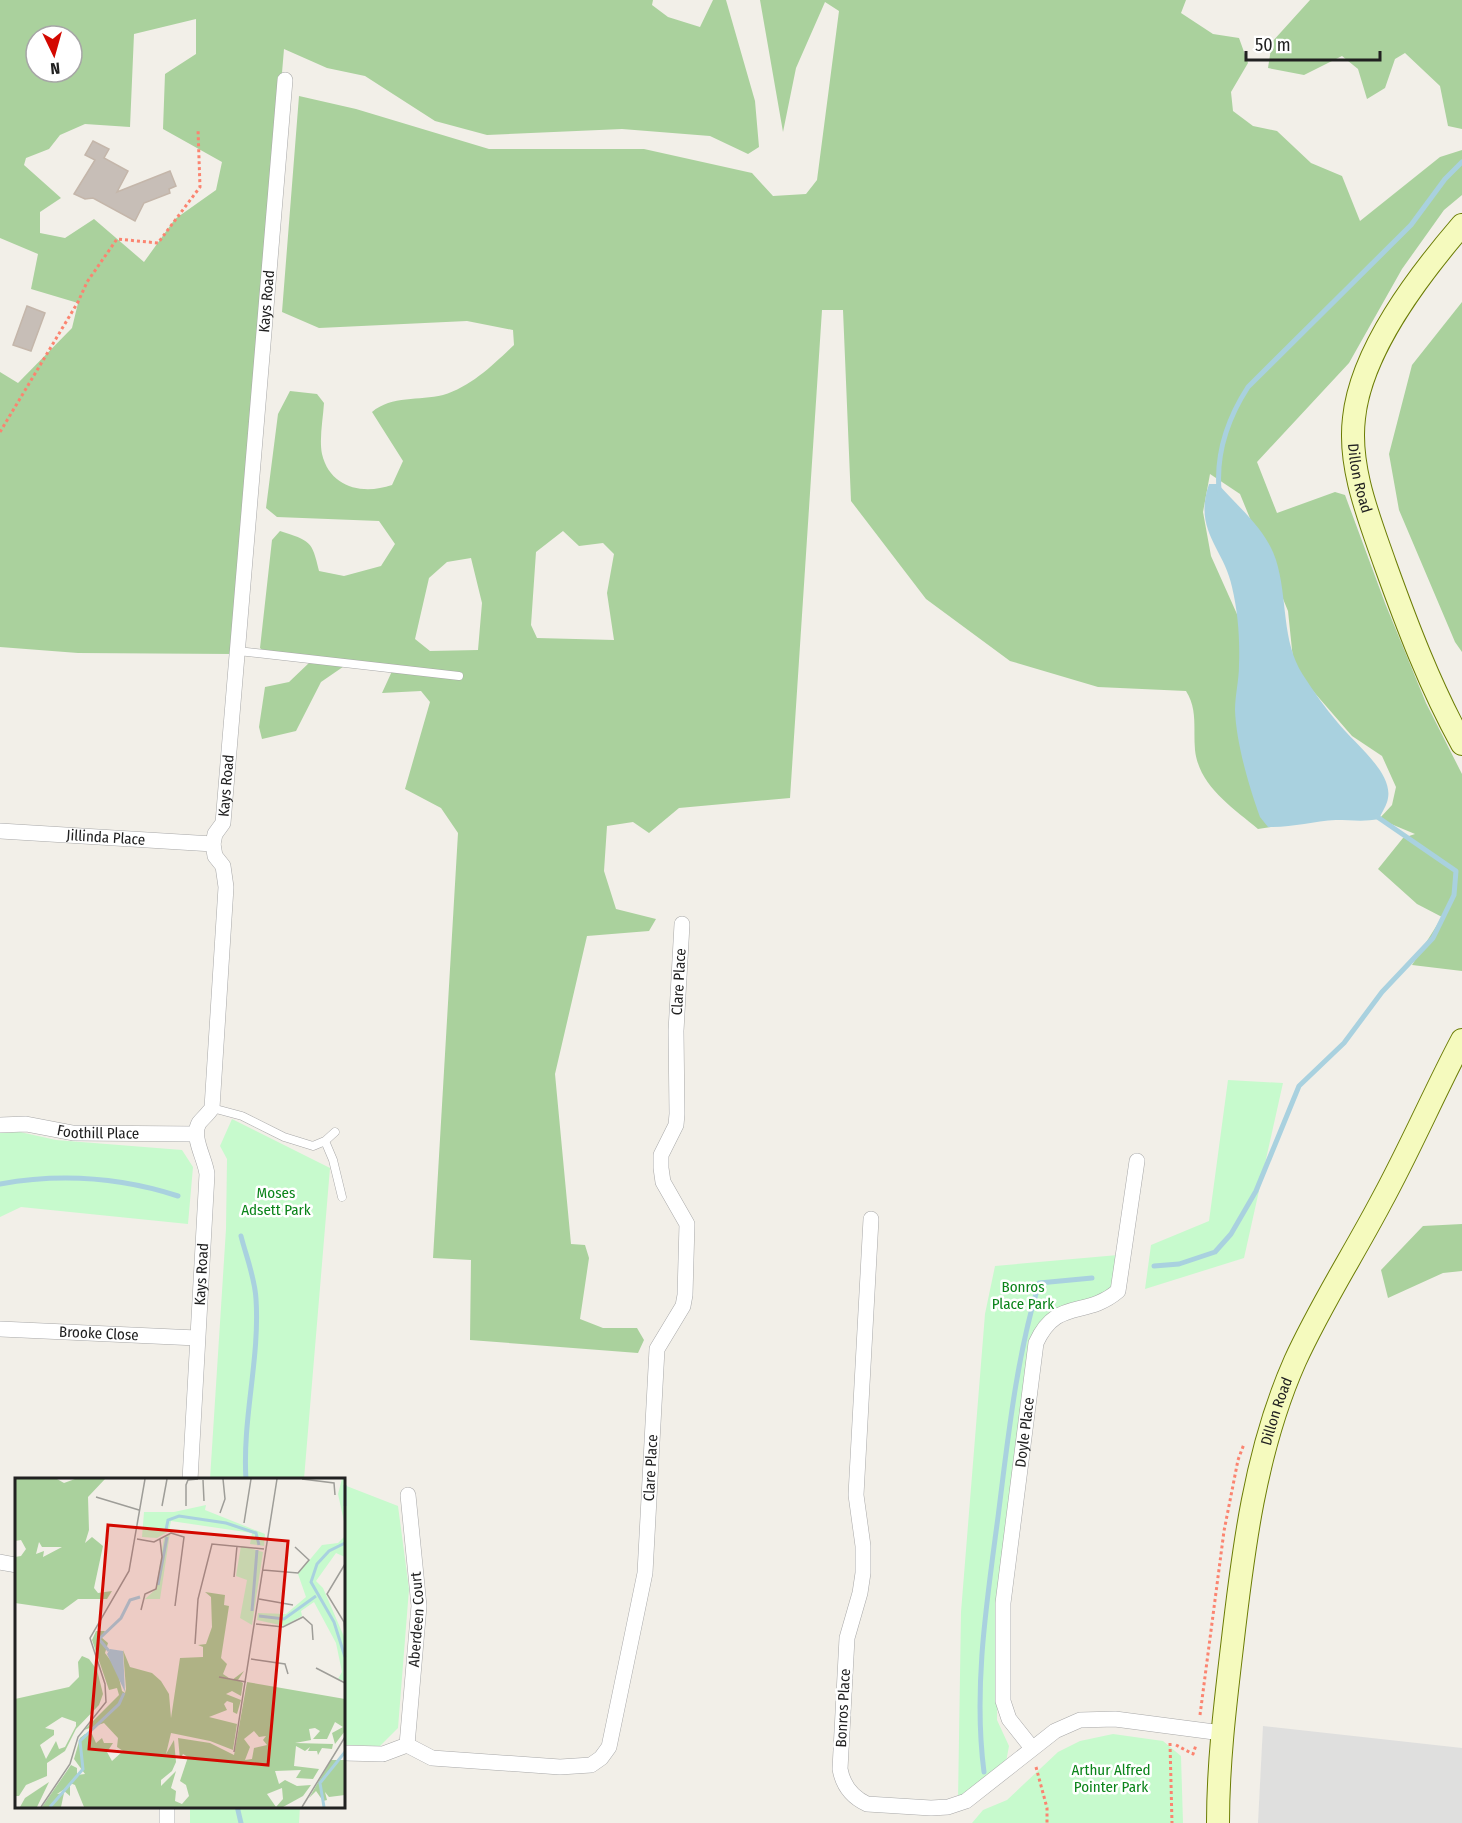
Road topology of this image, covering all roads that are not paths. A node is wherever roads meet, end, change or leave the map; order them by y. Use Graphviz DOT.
graph roads {
  1 [pos="285,80"];
  2 [pos="1462,225"];
  3 [pos="238,651"];
  4 [pos="459,676"];
  5 [pos="1462,744"];
  6 [pos="0,831"];
  7 [pos="213,844"];
  8 [pos="681,924"];
  9 [pos="1462,1040"];
  10 [pos="212,1108"];
  11 [pos="0,1125"];
  12 [pos="335,1132"];
  13 [pos="196,1134"];
  14 [pos="325,1141"];
  15 [pos="1137,1161"];
  16 [pos="342,1197"];
  17 [pos="871,1219"];
  18 [pos="0,1329"];
  19 [pos="197,1338"];
  20 [pos="190,1478"];
  21 [pos="408,1495"];
  22 [pos="0,1562"];
  23 [pos="15,1565"];
  24 [pos="1222,1733"];
  25 [pos="407,1745"];
  26 [pos="1032,1748"];
  27 [pos="345,1753"];
  28 [pos="167,1808"];
  29 [pos="166,1823"];
  30 [pos="1218,1823"];
  1 -- 3 [label="street, Kays Road"];
  2 -- 5 [label="main road, Dillon Road"];
  3 -- 4 [label="lane"];
  3 -- 7 [label="street, Kays Road"];
  6 -- 7 [label="street, Jillinda Place"];
  7 -- 10 [label="street"];
  8 -- 25 [label="street, Clare Place"];
  9 -- 24 [label="main road, Dillon Road"];
  10 -- 13 [label="street"];
  10 -- 14 [label="lane"];
  11 -- 13 [label="street, Foothill Place"];
  12 -- 14 [label="lane"];
  13 -- 19 [label="street, Kays Road"];
  14 -- 16 [label="lane"];
  15 -- 26 [label="street, Doyle Place"];
  17 -- 26 [label="street, Bonros Place"];
  18 -- 19 [label="street, Brooke Close"];
  19 -- 20 [label="street, Kays Road"];
  21 -- 25 [label="street, Aberdeen Court"];
  22 -- 23 [label="street"];
  24 -- 26 [label="street, Bonros Place"];
  24 -- 30 [label="main road, Dillon Road"];
  25 -- 27 [label="street"];
  28 -- 29 [label="street"];
}
